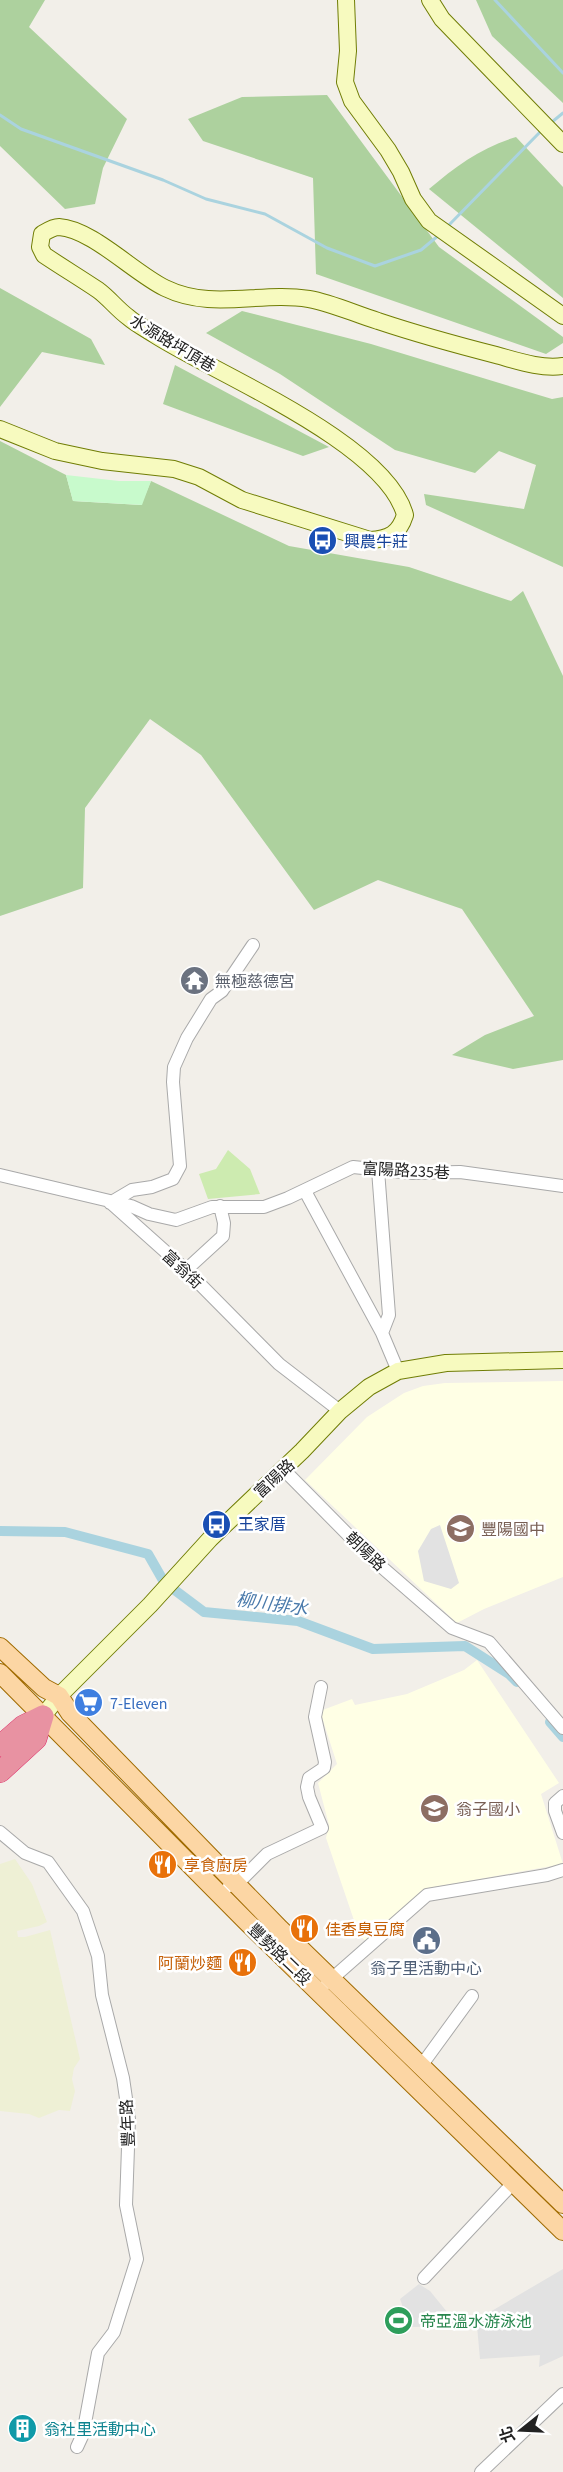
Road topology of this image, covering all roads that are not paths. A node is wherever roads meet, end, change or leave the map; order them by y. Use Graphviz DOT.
graph roads {
  1 [pos="346,0"];
  2 [pos="430,0"];
  3 [pos="563,144"];
  4 [pos="563,316"];
  5 [pos="563,366"];
  6 [pos="0,429"];
  7 [pos="254,945"];
  8 [pos="378,1170"];
  9 [pos="0,1175"];
  10 [pos="563,1186"];
  11 [pos="305,1191"];
  12 [pos="110,1203"];
  13 [pos="220,1206"];
  14 [pos="186,1270"];
  15 [pos="382,1333"];
  16 [pos="563,1360"];
  17 [pos="398,1371"];
  18 [pos="340,1410"];
  19 [pos="283,1469"];
  20 [pos="0,1647"];
  21 [pos="0,1673"];
  22 [pos="321,1687"];
  23 [pos="58,1696"];
  24 [pos="43,1716"];
  25 [pos="563,1728"];
  26 [pos="0,1746"];
  27 [pos="0,1772"];
  28 [pos="563,1796"];
  29 [pos="0,1832"];
  30 [pos="563,1833"];
  31 [pos="563,1870"];
  32 [pos="237,1884"];
  33 [pos="216,1890"];
  34 [pos="325,1985"];
  35 [pos="472,1996"];
  36 [pos="422,2066"];
  37 [pos="514,2182"];
  38 [pos="563,2204"];
  39 [pos="563,2231"];
  40 [pos="424,2278"];
  41 [pos="563,2394"];
  42 [pos="77,2447"];
  43 [pos="481,2472"];
  1 -- 4 [label="street"];
  2 -- 3 [label="street"];
  5 -- 6 [label="street, 水源路坪頂巷"];
  7 -- 12 [label="street"];
  8 -- 10 [label="street, 富陽路235巷"];
  8 -- 11 [label="street, 富陽路235巷"];
  8 -- 15 [label="street"];
  9 -- 12 [label="street, 富翁街"];
  11 -- 13 [label="street, 富陽路235巷"];
  11 -- 15 [label="street"];
  12 -- 13 [label="street, 富陽路235巷"];
  12 -- 14 [label="street, 富翁街"];
  13 -- 14 [label="street"];
  14 -- 18 [label="street, 富翁街"];
  15 -- 17 [label="street"];
  16 -- 17 [label="street, 富陽路"];
  17 -- 18 [label="street, 富陽路"];
  18 -- 19 [label="street, 富陽路"];
  19 -- 23 [label="street, 富陽路"];
  19 -- 25 [label="street, 朝陽路"];
  20 -- 23 [label="main road, 豐勢路二段"];
  21 -- 24 [label="main road, 豐勢路二段"];
  22 -- 32 [label="street"];
  23 -- 24 [label="street, 富陽路"];
  23 -- 32 [label="main road, 豐勢路二段"];
  24 -- 26 [label="highway"];
  24 -- 27 [label="highway"];
  24 -- 33 [label="main road, 豐勢路二段"];
  28 -- 30 [label="street"];
  29 -- 42 [label="street, 豐年路"];
  31 -- 34 [label="street"];
  32 -- 33 [label="street"];
  32 -- 34 [label="main road, 豐勢路二段"];
  33 -- 34 [label="main road, 豐勢路二段"];
  34 -- 36 [label="main road, 豐勢路二段"];
  34 -- 37 [label="main road, 豐勢路二段"];
  35 -- 36 [label="street"];
  36 -- 38 [label="main road, 豐勢路二段"];
  37 -- 39 [label="main road, 豐勢路二段"];
  37 -- 40 [label="street"];
  41 -- 43 [label="street"];
}
